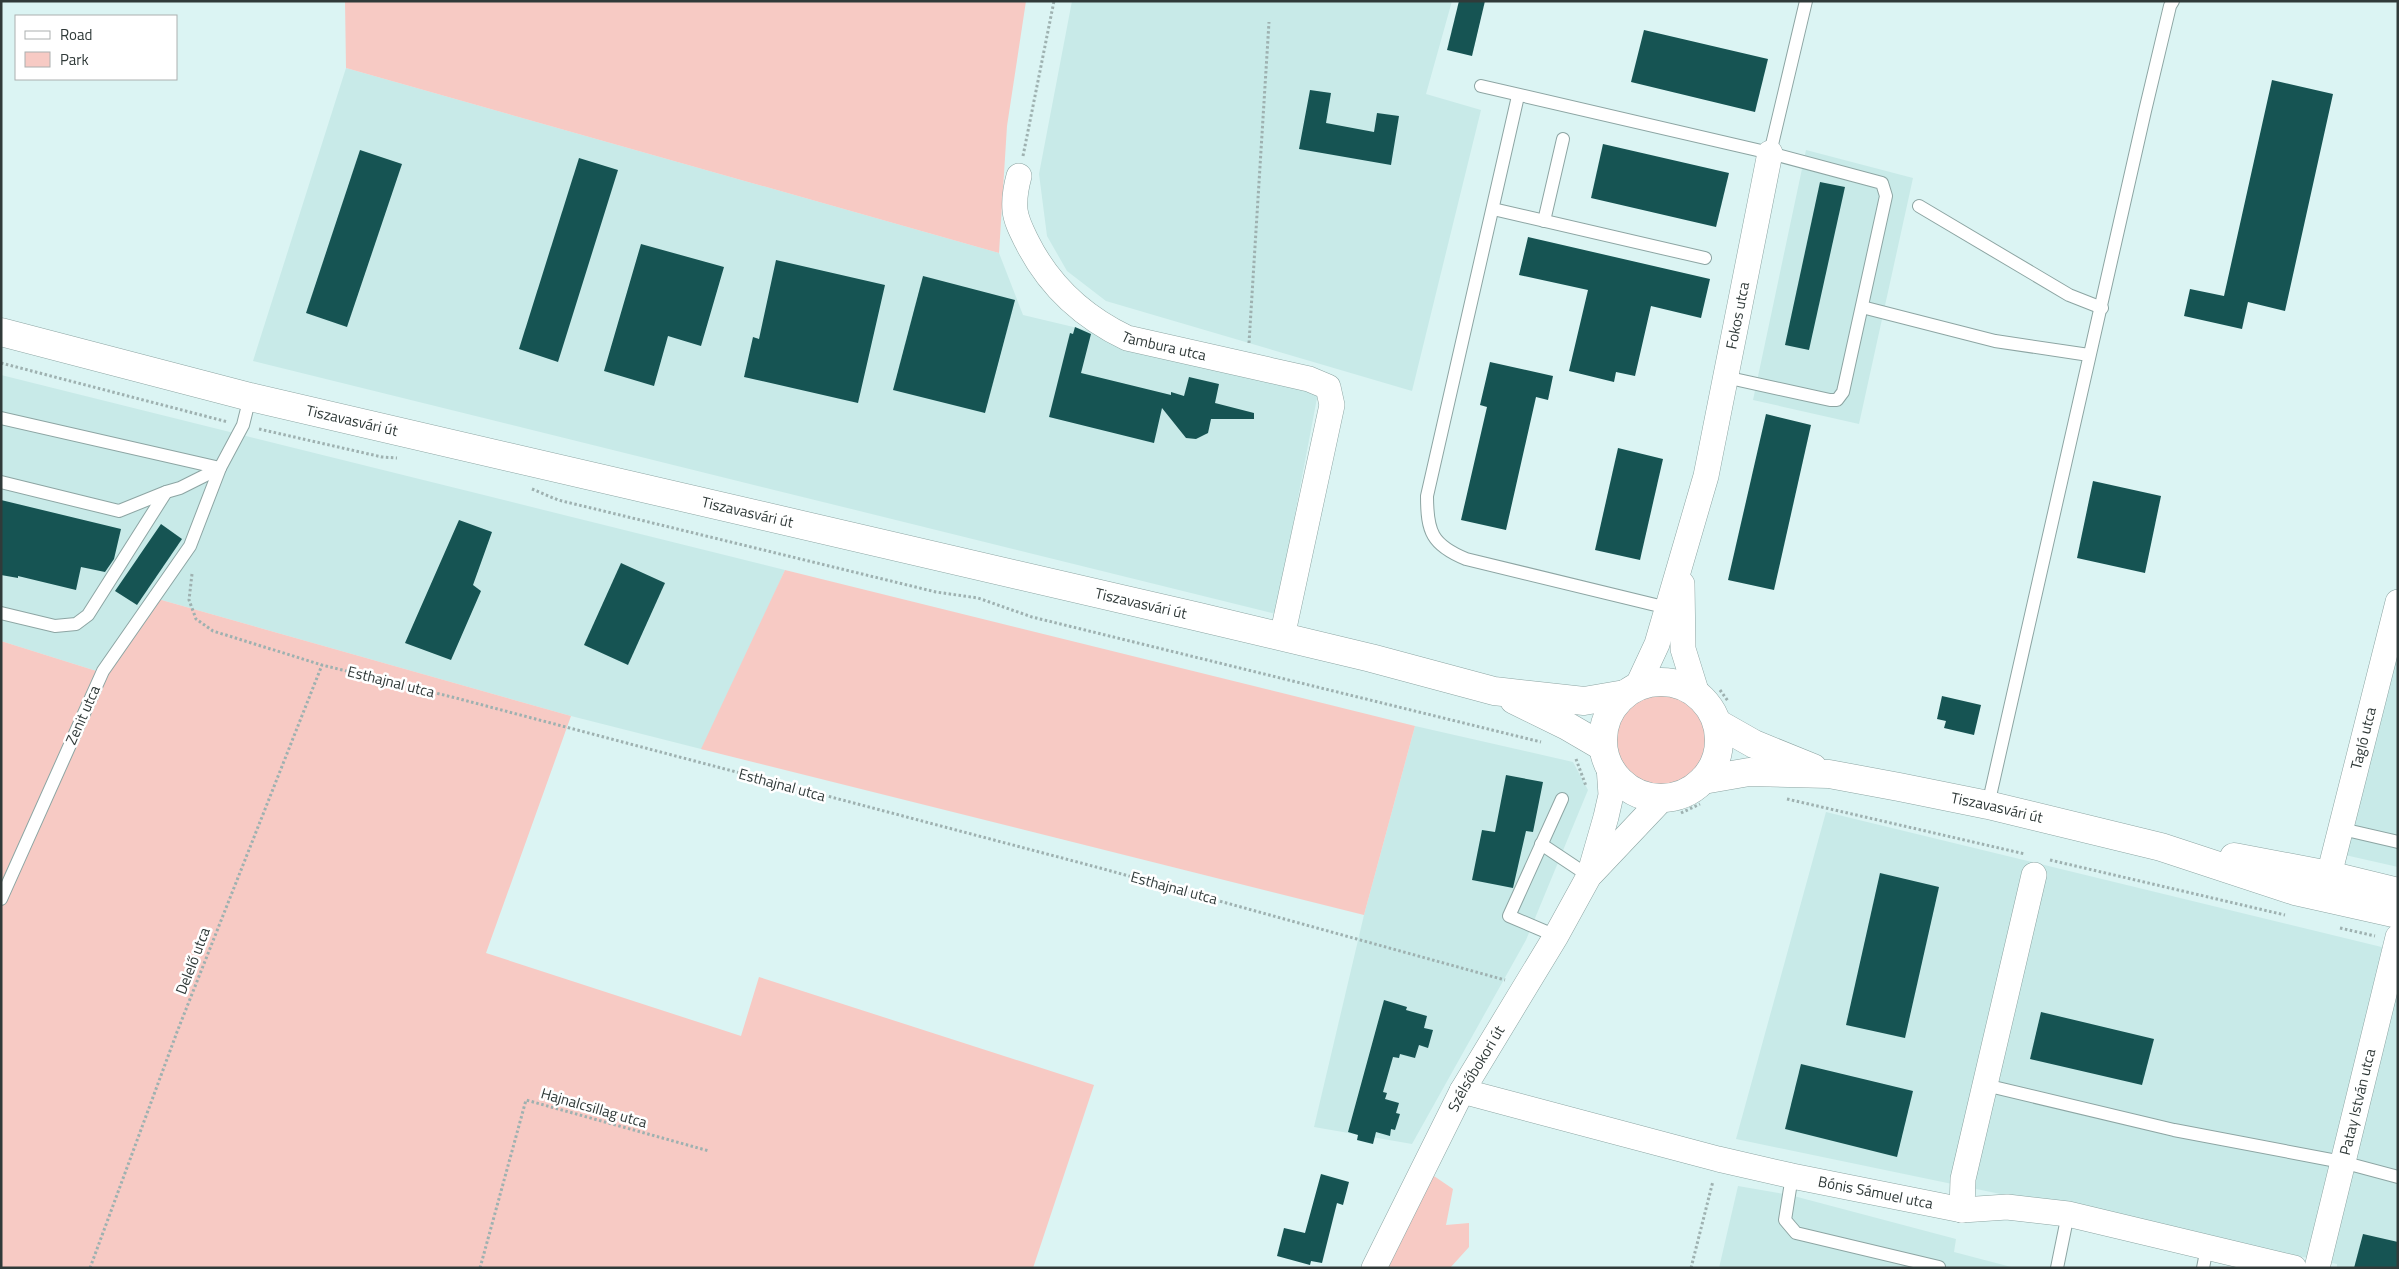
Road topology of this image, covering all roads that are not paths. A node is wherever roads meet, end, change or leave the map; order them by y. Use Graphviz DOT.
graph roads {
  1 [pos="1806,1"];
  2 [pos="2173,1"];
  3 [pos="1481,86"];
  4 [pos="1518,96"];
  5 [pos="1563,139"];
  6 [pos="1770,153"];
  7 [pos="1019,176"];
  8 [pos="1919,206"];
  9 [pos="1492,210"];
  10 [pos="1544,221"];
  11 [pos="1705,258"];
  12 [pos="1862,307"];
  13 [pos="2102,308"];
  14 [pos="1,332"];
  15 [pos="2089,355"];
  16 [pos="1725,377"];
  17 [pos="250,396"];
  18 [pos="1,418"];
  19 [pos="220,468"];
  20 [pos="1,482"];
  21 [pos="166,492"];
  22 [pos="2398,602"];
  23 [pos="1,612"];
  24 [pos="1670,616"];
  25 [pos="1282,637"];
  26 [pos="2393,645"];
  27 [pos="1631,690"];
  28 [pos="1494,691"];
  29 [pos="1697,694"];
  30 [pos="1717,723"];
  31 [pos="1606,757"];
  32 [pos="1830,774"];
  33 [pos="1704,790"];
  34 [pos="1562,799"];
  35 [pos="1988,805"];
  36 [pos="1670,807"];
  37 [pos="2342,829"];
  38 [pos="2398,842"];
  39 [pos="1541,844"];
  40 [pos="2161,847"];
  41 [pos="2036,863"];
  42 [pos="2329,875"];
  43 [pos="1589,876"];
  44 [pos="2398,892"];
  45 [pos="1,899"];
  46 [pos="2398,914"];
  47 [pos="1556,936"];
  48 [pos="2397,939"];
  49 [pos="1986,1086"];
  50 [pos="1462,1092"];
  51 [pos="2342,1162"];
  52 [pos="1792,1176"];
  53 [pos="2398,1177"];
  54 [pos="1962,1210"];
  55 [pos="2068,1214"];
  56 [pos="2205,1257"];
  57 [pos="1939,1267"];
  58 [pos="1374,1268"];
  59 [pos="2057,1268"];
  60 [pos="2294,1268"];
  61 [pos="2317,1268"];
  1 -- 6 [label="lane, Fokos utca"];
  2 -- 13 [label="lane"];
  3 -- 4 [label="lane"];
  4 -- 6 [label="lane"];
  4 -- 9 [label="lane"];
  5 -- 10 [label="lane"];
  6 -- 12 [label="lane"];
  6 -- 16 [label="street, Fokos utca"];
  7 -- 25 [label="street, Tambura utca"];
  8 -- 13 [label="lane"];
  9 -- 10 [label="lane"];
  9 -- 24 [label="lane"];
  10 -- 11 [label="lane"];
  12 -- 15 [label="lane"];
  12 -- 16 [label="lane"];
  13 -- 15 [label="lane"];
  14 -- 17 [label="main road, Tiszavasvári út"];
  15 -- 35 [label="lane"];
  16 -- 24 [label="street, Fokos utca"];
  17 -- 19 [label="lane"];
  17 -- 25 [label="main road, Tiszavasvári út"];
  18 -- 19 [label="lane"];
  19 -- 21 [label="lane"];
  19 -- 45 [label="lane, Zenit utca"];
  20 -- 21 [label="lane"];
  21 -- 23 [label="lane"];
  22 -- 26 [label="street, Tagló utca"];
  24 -- 27 [label="street, Fokos utca"];
  24 -- 29 [label="street"];
  25 -- 28 [label="main road, Tiszavasvári út"];
  26 -- 37 [label="street, Tagló utca"];
  27 -- 28 [label="main road"];
  27 -- 29 [label="main road"];
  27 -- 31 [label="main road"];
  28 -- 31 [label="main road"];
  29 -- 30 [label="main road"];
  30 -- 32 [label="main road"];
  30 -- 33 [label="main road"];
  31 -- 36 [label="main road"];
  31 -- 43 [label="street"];
  32 -- 33 [label="main road"];
  32 -- 35 [label="main road, Tiszavasvári út"];
  33 -- 36 [label="main road"];
  34 -- 39 [label="lane"];
  35 -- 40 [label="main road, Tiszavasvári út"];
  36 -- 43 [label="street"];
  37 -- 38 [label="lane"];
  37 -- 42 [label="street, Tagló utca"];
  39 -- 43 [label="lane"];
  39 -- 47 [label="lane"];
  40 -- 42 [label="main road, Tiszavasvári út"];
  40 -- 46 [label="main road, Tiszavasvári út"];
  41 -- 49 [label="street"];
  42 -- 44 [label="main road, Tiszavasvári út"];
  43 -- 47 [label="street, Szélsőbokori út"];
  47 -- 50 [label="street, Szélsőbokori út"];
  48 -- 51 [label="street, Patay István utca"];
  49 -- 51 [label="lane"];
  49 -- 54 [label="street"];
  50 -- 52 [label="street, Bónis Sámuel utca"];
  50 -- 58 [label="street, Szélsőbokori út"];
  51 -- 53 [label="lane"];
  51 -- 61 [label="street, Patay István utca"];
  52 -- 54 [label="street, Bónis Sámuel utca"];
  52 -- 57 [label="lane"];
  54 -- 55 [label="street, Bónis Sámuel utca"];
  55 -- 56 [label="street, Bónis Sámuel utca"];
  55 -- 59 [label="lane"];
  56 -- 60 [label="street, Bónis Sámuel utca"];
}
